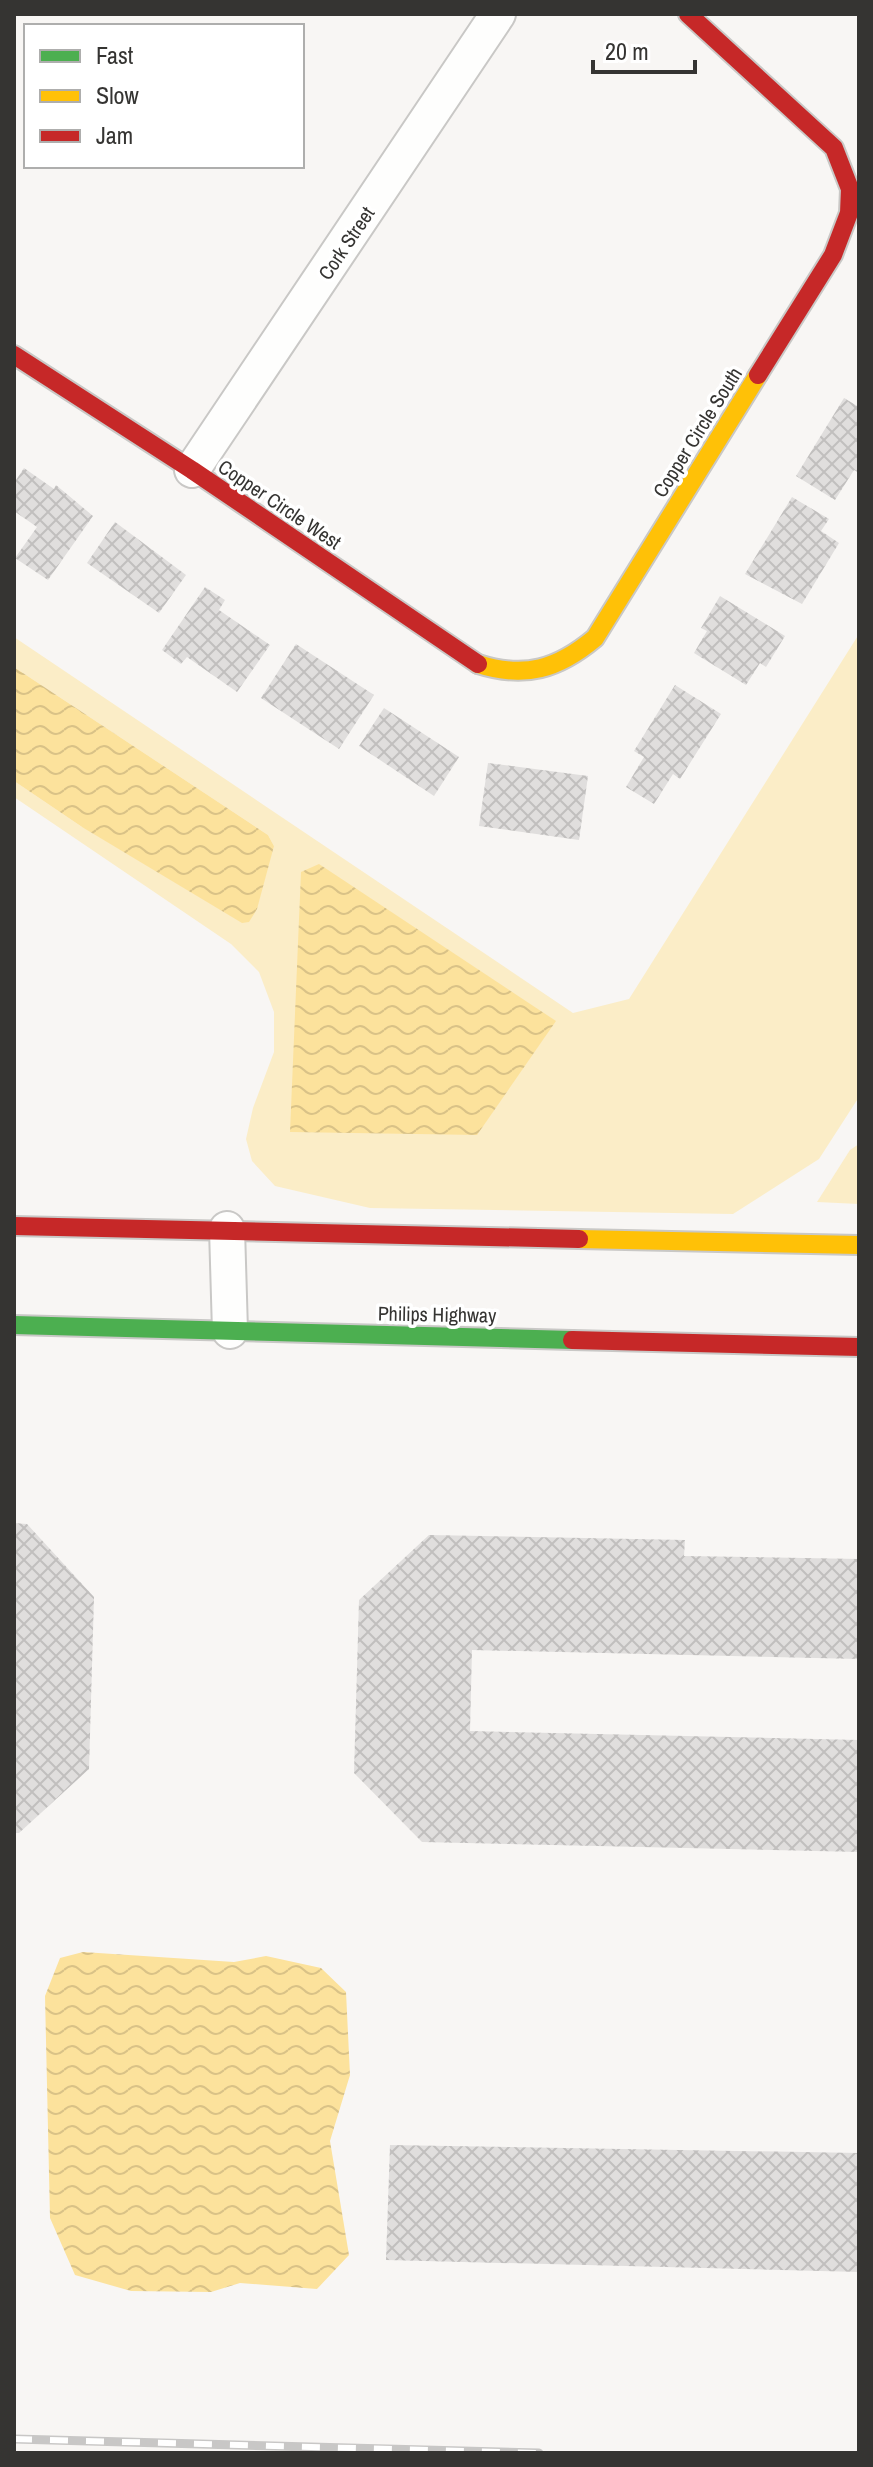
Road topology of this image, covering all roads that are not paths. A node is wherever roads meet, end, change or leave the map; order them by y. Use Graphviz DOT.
graph roads {
  1 [pos="498,14"];
  2 [pos="688,14"];
  3 [pos="14,355"];
  4 [pos="192,470"];
  5 [pos="527,673"];
  6 [pos="14,1226"];
  7 [pos="227,1229"];
  8 [pos="859,1245"];
  9 [pos="14,1325"];
  10 [pos="230,1331"];
  11 [pos="859,1347"];
  1 -- 4 [label="street, Cork Street"];
  2 -- 5 [label="main road, Copper Circle South"];
  3 -- 4 [label="main road, Copper Circle West"];
  4 -- 5 [label="main road, Copper Circle West"];
  6 -- 7 [label="main road"];
  7 -- 8 [label="main road"];
  7 -- 10 [label="street"];
  9 -- 10 [label="main road, Philips Highway"];
  10 -- 11 [label="main road, Philips Highway"];
}
